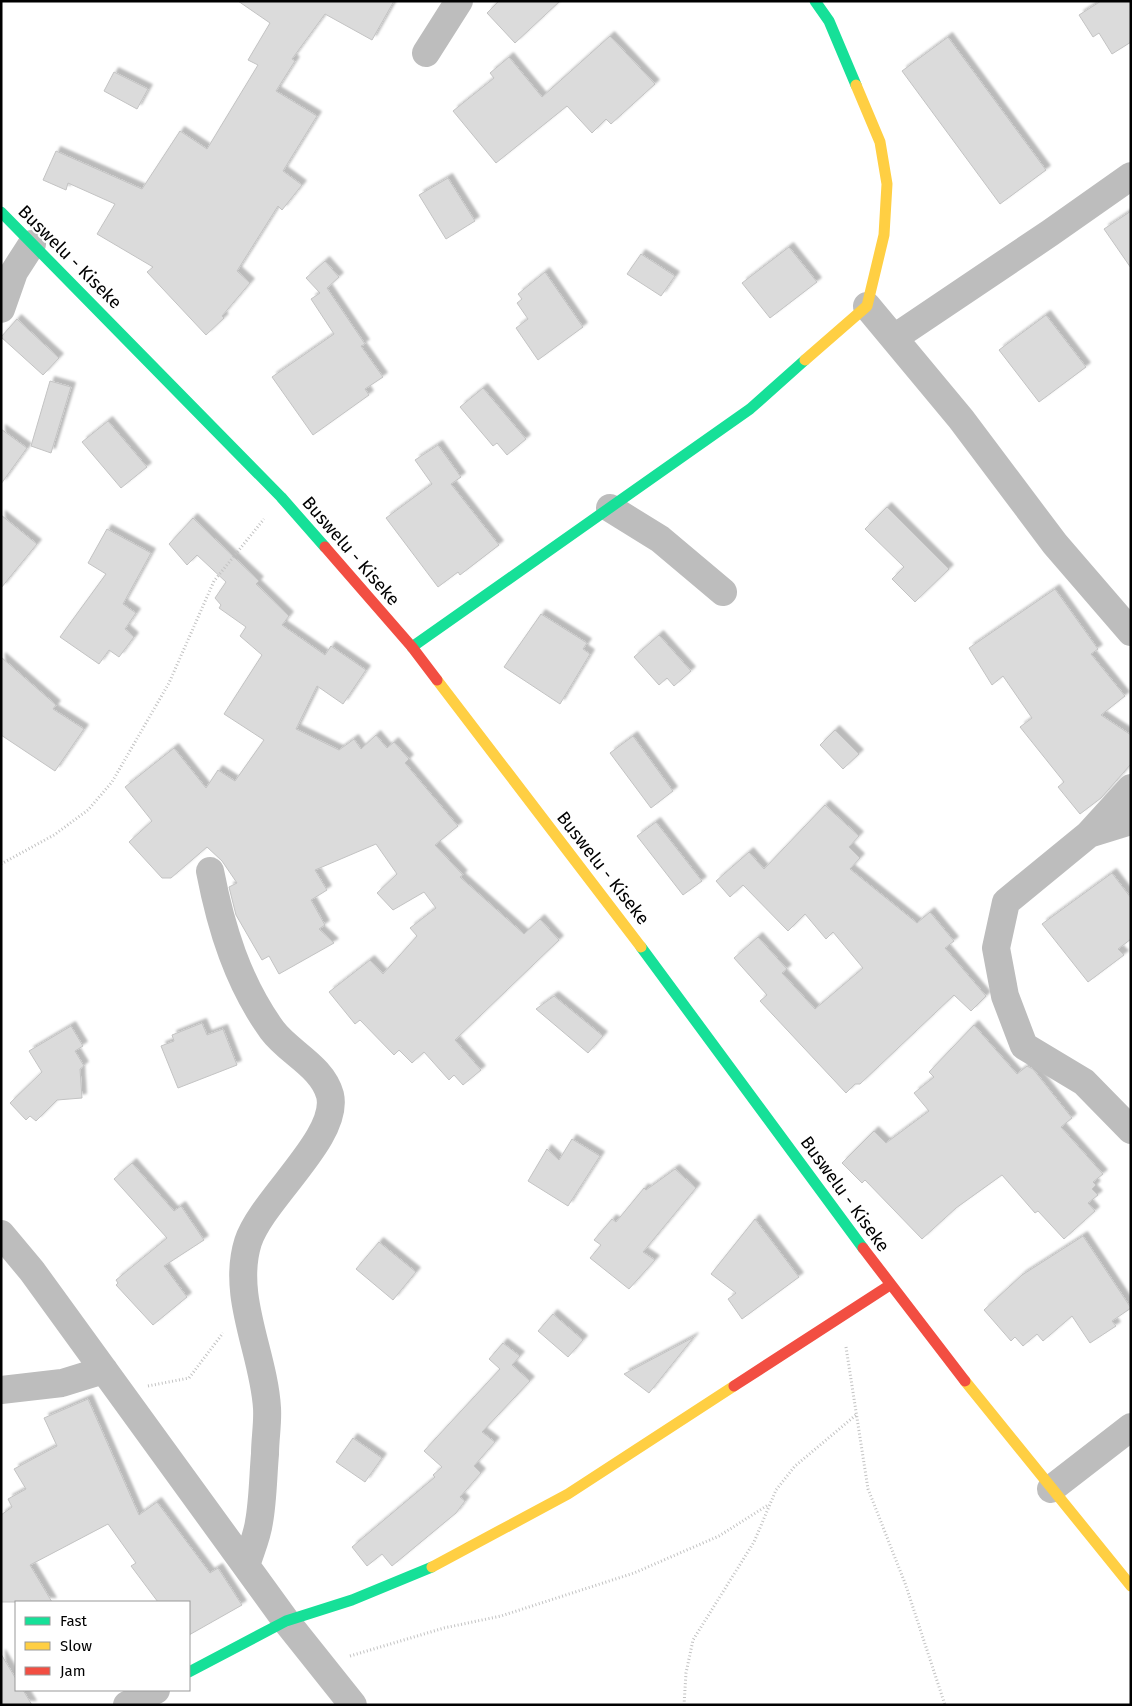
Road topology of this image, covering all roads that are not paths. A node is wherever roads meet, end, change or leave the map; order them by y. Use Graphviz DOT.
graph roads {
  1 [pos="459,1"];
  2 [pos="815,1"];
  3 [pos="426,53"];
  4 [pos="1131,176"];
  5 [pos="1,212"];
  6 [pos="32,244"];
  7 [pos="867,306"];
  8 [pos="1,309"];
  9 [pos="894,338"];
  10 [pos="610,508"];
  11 [pos="723,592"];
  12 [pos="1131,632"];
  13 [pos="412,647"];
  14 [pos="1131,788"];
  15 [pos="1131,822"];
  16 [pos="1089,834"];
  17 [pos="210,872"];
  18 [pos="1131,1130"];
  19 [pos="1,1234"];
  20 [pos="890,1285"];
  21 [pos="104,1370"];
  22 [pos="1,1390"];
  23 [pos="1131,1427"];
  24 [pos="1051,1489"];
  25 [pos="246,1566"];
  26 [pos="1131,1586"];
  27 [pos="286,1621"];
  28 [pos="190,1671"];
  29 [pos="154,1691"];
  30 [pos="127,1705"];
  31 [pos="353,1705"];
  1 -- 3 [label="street"];
  2 -- 7 [label="main road"];
  4 -- 9 [label="street"];
  5 -- 6 [label="main road, Buswelu - Kiseke"];
  6 -- 8 [label="street"];
  6 -- 13 [label="main road, Buswelu - Kiseke"];
  7 -- 9 [label="street"];
  7 -- 10 [label="main road"];
  9 -- 12 [label="street"];
  10 -- 11 [label="street"];
  10 -- 13 [label="main road"];
  13 -- 20 [label="main road, Buswelu - Kiseke"];
  14 -- 16 [label="street"];
  15 -- 16 [label="street"];
  16 -- 18 [label="street"];
  17 -- 25 [label="street"];
  19 -- 21 [label="street"];
  20 -- 24 [label="main road, Buswelu - Kiseke"];
  20 -- 27 [label="main road"];
  21 -- 22 [label="street"];
  21 -- 25 [label="street"];
  23 -- 24 [label="street"];
  24 -- 26 [label="main road, Buswelu - Kiseke"];
  25 -- 27 [label="street"];
  27 -- 28 [label="main road"];
  27 -- 31 [label="street"];
  29 -- 30 [label="street"];
}
